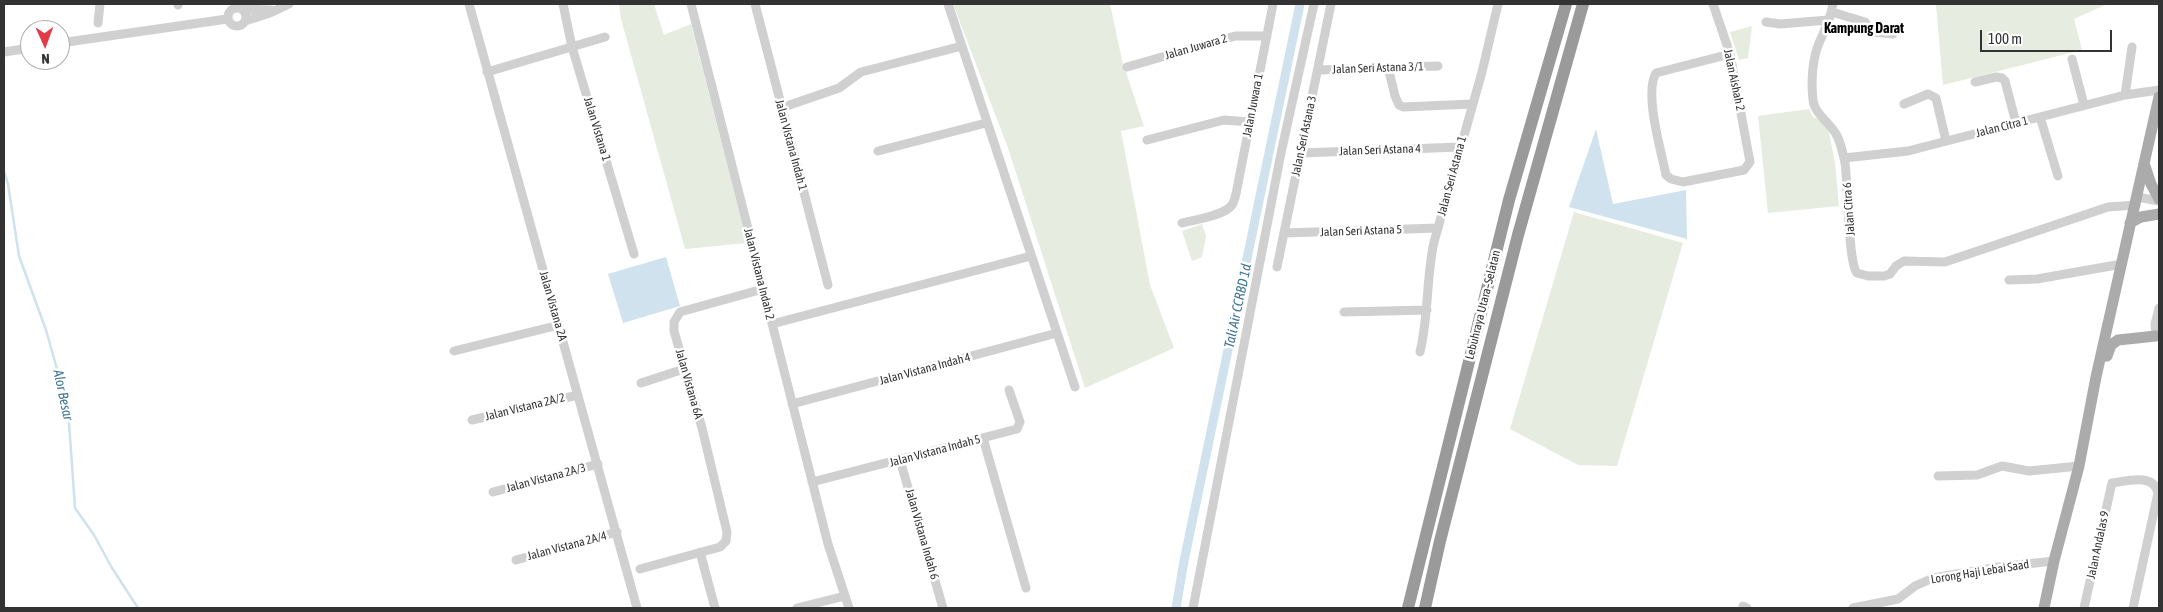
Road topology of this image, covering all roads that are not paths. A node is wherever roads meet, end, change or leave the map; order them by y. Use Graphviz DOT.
graph roads {
  1 [pos="100,4"];
  2 [pos="468,4"];
  3 [pos="563,4"];
  4 [pos="691,4"];
  5 [pos="754,4"];
  6 [pos="948,4"];
  7 [pos="1273,4"];
  8 [pos="1314,4"];
  9 [pos="1331,4"];
  10 [pos="1498,4"];
  11 [pos="1566,4"];
  12 [pos="1583,4"];
  13 [pos="1713,4"];
  14 [pos="286,6"];
  15 [pos="242,9"];
  16 [pos="1831,12"];
  17 [pos="227,19"];
  18 [pos="245,21"];
  19 [pos="1766,22"];
  20 [pos="98,23"];
  21 [pos="1893,34"];
  22 [pos="605,36"];
  23 [pos="1267,36"];
  24 [pos="70,42"];
  25 [pos="962,46"];
  26 [pos="572,47"];
  27 [pos="2132,47"];
  28 [pos="20,50"];
  29 [pos="4,52"];
  30 [pos="1730,54"];
  31 [pos="2072,59"];
  32 [pos="1438,66"];
  33 [pos="1127,67"];
  34 [pos="1388,67"];
  35 [pos="1318,70"];
  36 [pos="487,72"];
  37 [pos="1975,82"];
  38 [pos="2159,90"];
  39 [pos="2125,95"];
  40 [pos="2159,97"];
  41 [pos="1472,104"];
  42 [pos="1904,104"];
  43 [pos="2084,105"];
  44 [pos="781,108"];
  45 [pos="2040,117"];
  46 [pos="1250,122"];
  47 [pos="986,123"];
  48 [pos="2016,123"];
  49 [pos="1147,140"];
  50 [pos="1946,141"];
  51 [pos="1460,148"];
  52 [pos="878,151"];
  53 [pos="1301,153"];
  54 [pos="1844,158"];
  55 [pos="2145,164"];
  56 [pos="2058,176"];
  57 [pos="2159,200"];
  58 [pos="2136,204"];
  59 [pos="2159,214"];
  60 [pos="1182,223"];
  61 [pos="2130,223"];
  62 [pos="1438,228"];
  63 [pos="1284,233"];
  64 [pos="634,254"];
  65 [pos="1032,256"];
  66 [pos="2122,264"];
  67 [pos="1277,268"];
  68 [pos="2009,280"];
  69 [pos="828,285"];
  70 [pos="763,289"];
  71 [pos="2159,308"];
  72 [pos="1427,310"];
  73 [pos="1344,312"];
  74 [pos="772,324"];
  75 [pos="559,325"];
  76 [pos="1057,333"];
  77 [pos="2157,336"];
  78 [pos="454,351"];
  79 [pos="1420,352"];
  80 [pos="684,369"];
  81 [pos="2098,369"];
  82 [pos="641,383"];
  83 [pos="1076,388"];
  84 [pos="1009,390"];
  85 [pos="578,394"];
  86 [pos="792,404"];
  87 [pos="472,420"];
  88 [pos="983,438"];
  89 [pos="900,460"];
  90 [pos="598,464"];
  91 [pos="2079,466"];
  92 [pos="1938,476"];
  93 [pos="812,482"];
  94 [pos="494,492"];
  95 [pos="617,532"];
  96 [pos="700,552"];
  97 [pos="516,560"];
  98 [pos="2054,561"];
  99 [pos="640,569"];
  100 [pos="1026,588"];
  101 [pos="845,596"];
  102 [pos="638,608"];
  103 [pos="715,608"];
  104 [pos="797,608"];
  105 [pos="849,608"];
  106 [pos="943,608"];
  107 [pos="1193,608"];
  108 [pos="1408,608"];
  109 [pos="1425,608"];
  110 [pos="1853,608"];
  111 [pos="2044,608"];
  112 [pos="2084,608"];
  113 [pos="2133,608"];
  1 -- 20 [label="street"];
  2 -- 36 [label="street, Jalan Vistana 2A"];
  3 -- 26 [label="street, Jalan Vistana 1"];
  4 -- 70 [label="street, Jalan Vistana Indah 2"];
  5 -- 44 [label="street, Jalan Vistana Indah 1"];
  6 -- 25 [label="street"];
  7 -- 23 [label="street, Jalan Juwara 1"];
  8 -- 107 [label="street"];
  9 -- 35 [label="street, Jalan Seri Astana 3"];
  10 -- 41 [label="street, Jalan Seri Astana 1"];
  11 -- 108 [label="highway, Lebuhraya Utara–Selatan"];
  12 -- 109 [label="highway, Lebuhraya Utara–Selatan"];
  13 -- 30 [label="street, Jalan Aishah 2"];
  14 -- 15 [label="street"];
  14 -- 18 [label="street"];
  15 -- 17 [label="street"];
  15 -- 18 [label="street"];
  16 -- 19 [label="street"];
  16 -- 21 [label="street"];
  16 -- 54 [label="street, Jalan Citra 6"];
  17 -- 18 [label="street"];
  17 -- 24 [label="street"];
  22 -- 26 [label="street"];
  23 -- 33 [label="street, Jalan Juwara 2"];
  23 -- 46 [label="street, Jalan Juwara 1"];
  25 -- 44 [label="street"];
  25 -- 47 [label="street"];
  26 -- 36 [label="street"];
  26 -- 64 [label="street, Jalan Vistana 1"];
  27 -- 39 [label="street"];
  28 -- 29 [label="street"];
  30 -- 30 [label="street, Jalan Aishah 2"];
  31 -- 43 [label="street"];
  32 -- 34 [label="street, Jalan Seri Astana 3/1"];
  34 -- 35 [label="street, Jalan Seri Astana 3/1"];
  34 -- 41 [label="street"];
  35 -- 53 [label="street, Jalan Seri Astana 3"];
  36 -- 75 [label="street, Jalan Vistana 2A"];
  37 -- 48 [label="street"];
  38 -- 39 [label="street, Jalan Citra 1"];
  39 -- 43 [label="street, Jalan Citra 1"];
  40 -- 55 [label="main road"];
  41 -- 51 [label="street, Jalan Seri Astana 1"];
  42 -- 50 [label="street"];
  43 -- 45 [label="street, Jalan Citra 1"];
  44 -- 69 [label="street, Jalan Vistana Indah 1"];
  45 -- 48 [label="street, Jalan Citra 1"];
  45 -- 56 [label="street"];
  46 -- 49 [label="street"];
  46 -- 60 [label="street, Jalan Juwara 1"];
  47 -- 52 [label="street"];
  47 -- 65 [label="street"];
  48 -- 50 [label="street, Jalan Citra 1"];
  50 -- 54 [label="street, Jalan Citra 1"];
  51 -- 53 [label="street, Jalan Seri Astana 4"];
  51 -- 62 [label="street, Jalan Seri Astana 1"];
  53 -- 63 [label="street, Jalan Seri Astana 3"];
  54 -- 58 [label="street, Jalan Citra 6"];
  55 -- 57 [label="main road"];
  55 -- 58 [label="main road"];
  57 -- 58 [label="street"];
  58 -- 59 [label="street"];
  58 -- 61 [label="main road"];
  59 -- 61 [label="main road"];
  61 -- 66 [label="main road"];
  62 -- 63 [label="street, Jalan Seri Astana 5"];
  62 -- 72 [label="street, Jalan Seri Astana 1"];
  63 -- 67 [label="street, Jalan Seri Astana 3"];
  65 -- 74 [label="street"];
  65 -- 76 [label="street"];
  66 -- 68 [label="street"];
  66 -- 81 [label="main road"];
  70 -- 74 [label="street, Jalan Vistana Indah 2"];
  70 -- 80 [label="street, Jalan Vistana 6A"];
  71 -- 77 [label="street"];
  72 -- 73 [label="street"];
  72 -- 79 [label="street, Jalan Seri Astana 1"];
  74 -- 86 [label="street, Jalan Vistana Indah 2"];
  75 -- 78 [label="street"];
  75 -- 85 [label="street, Jalan Vistana 2A"];
  76 -- 83 [label="street"];
  76 -- 86 [label="street, Jalan Vistana Indah 4"];
  77 -- 81 [label="main road"];
  80 -- 82 [label="street"];
  80 -- 96 [label="street, Jalan Vistana 6A"];
  81 -- 91 [label="main road"];
  84 -- 88 [label="street, Jalan Vistana Indah 5"];
  85 -- 87 [label="street, Jalan Vistana 2A/2"];
  85 -- 90 [label="street, Jalan Vistana 2A"];
  86 -- 93 [label="street, Jalan Vistana Indah 2"];
  88 -- 89 [label="street, Jalan Vistana Indah 5"];
  88 -- 100 [label="street"];
  89 -- 93 [label="street, Jalan Vistana Indah 5"];
  89 -- 106 [label="street, Jalan Vistana Indah 6"];
  90 -- 94 [label="street, Jalan Vistana 2A/3"];
  90 -- 95 [label="street, Jalan Vistana 2A"];
  91 -- 92 [label="street"];
  91 -- 98 [label="main road"];
  93 -- 101 [label="street, Jalan Vistana Indah 2"];
  95 -- 97 [label="street, Jalan Vistana 2A/4"];
  95 -- 102 [label="street, Jalan Vistana 2A"];
  96 -- 99 [label="street"];
  96 -- 103 [label="street"];
  98 -- 110 [label="street, Lorong Haji Lebai Saad"];
  98 -- 111 [label="main road"];
  101 -- 104 [label="street"];
  101 -- 105 [label="street, Jalan Vistana Indah 2"];
  112 -- 113 [label="street, Jalan Andalas 9"];
}
